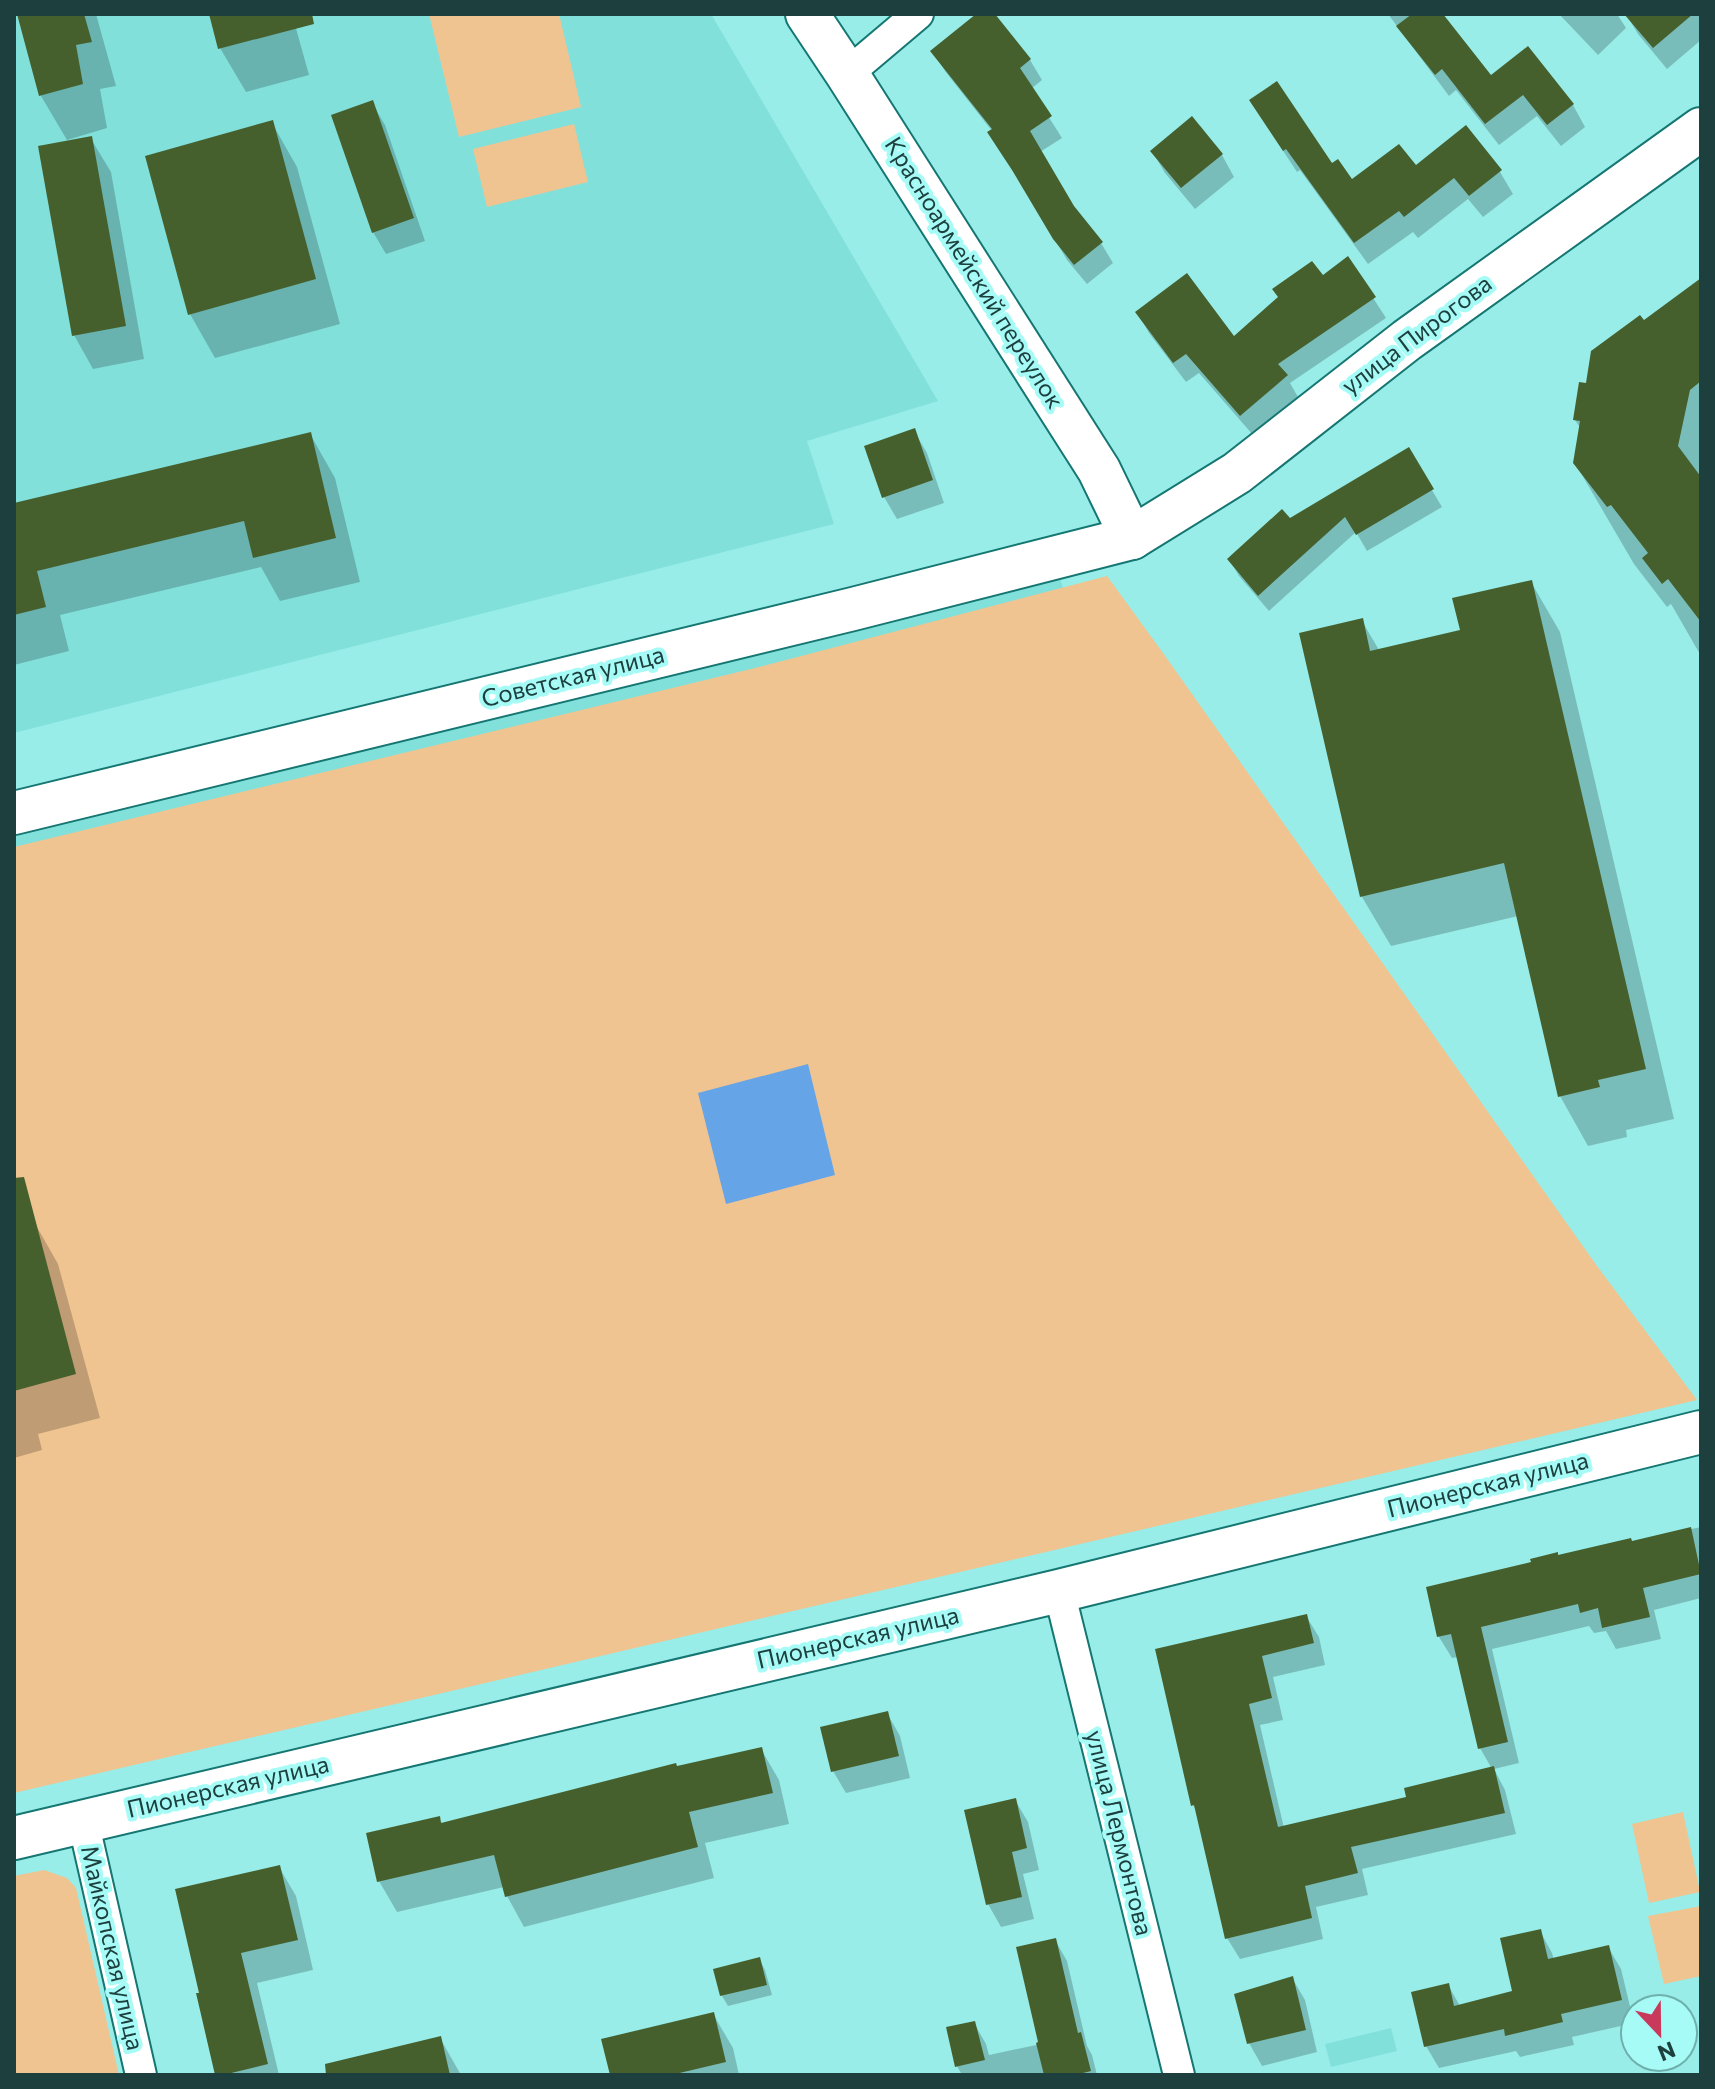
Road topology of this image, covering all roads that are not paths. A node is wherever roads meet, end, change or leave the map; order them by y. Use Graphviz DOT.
graph roads {
  1 [pos="807,14"];
  2 [pos="918,14"];
  3 [pos="847,74"];
  4 [pos="1701,129"];
  5 [pos="1132,538"];
  6 [pos="14,813"];
  7 [pos="1701,1432"];
  8 [pos="1059,1591"];
  9 [pos="83,1821"];
  10 [pos="14,1838"];
  11 [pos="141,2075"];
  12 [pos="1179,2075"];
  1 -- 3 [label="street, Красноармейский переулок"];
  2 -- 3 [label="street"];
  3 -- 5 [label="street, Красноармейский переулок"];
  4 -- 5 [label="street, улица Пирогова"];
  5 -- 6 [label="street, Советская улица"];
  7 -- 8 [label="street, Пионерская улица"];
  8 -- 9 [label="street, Пионерская улица"];
  8 -- 12 [label="street, улица Лермонтова"];
  9 -- 10 [label="street, Пионерская улица"];
  9 -- 11 [label="street, Майкопская улица"];
}
